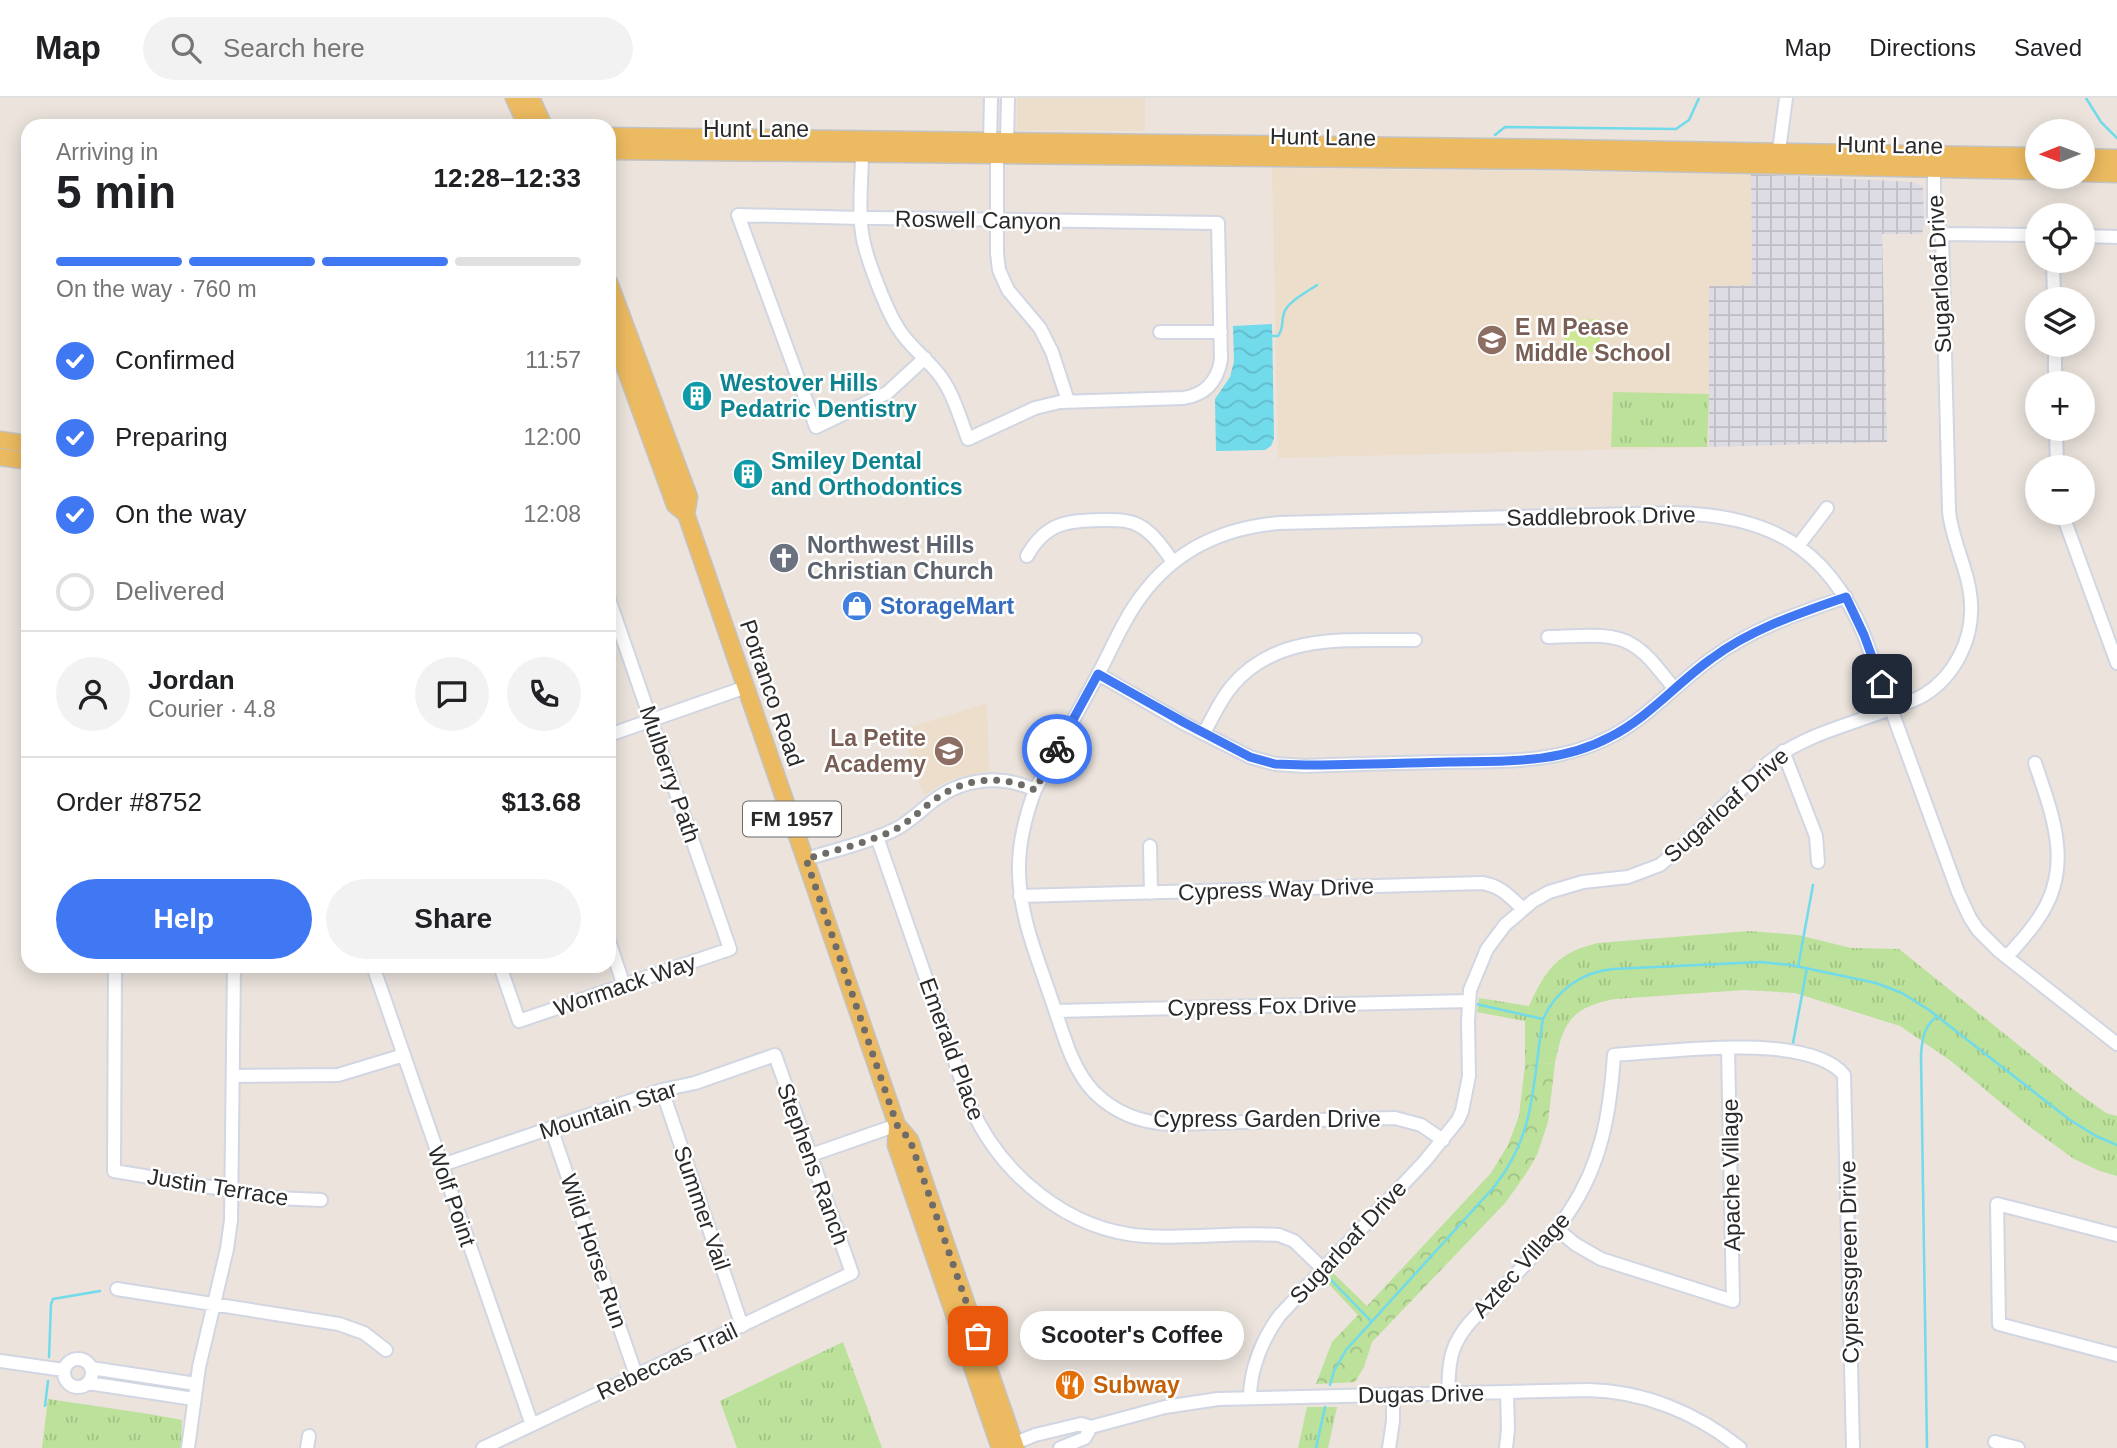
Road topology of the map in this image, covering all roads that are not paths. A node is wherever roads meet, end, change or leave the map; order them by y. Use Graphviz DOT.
graph roads {
  1 [pos="514,98"];
  2 [pos="531,98"];
  3 [pos="1786,98"];
  4 [pos="991,100"];
  5 [pos="1008,100"];
  6 [pos="524,119"];
  7 [pos="541,119"];
  8 [pos="616,136"];
  9 [pos="732,138"];
  10 [pos="998,147"];
  11 [pos="616,151"];
  12 [pos="667,151"];
  13 [pos="1777,151"];
  14 [pos="862,153"];
  15 [pos="1874,153"];
  16 [pos="1561,155"];
  17 [pos="2025,156"];
  18 [pos="2095,157"];
  19 [pos="2117,158"];
  20 [pos="1768,166"];
  21 [pos="1850,167"];
  22 [pos="1934,169"];
  23 [pos="2025,172"];
  24 [pos="2095,173"];
  25 [pos="2117,174"];
  26 [pos="861,218"];
  27 [pos="998,220"];
  28 [pos="1942,234"];
  29 [pos="2025,235"];
  30 [pos="2095,236"];
  31 [pos="2117,237"];
  32 [pos="616,300"];
  33 [pos="616,325"];
  34 [pos="1160,332"];
  35 [pos="1220,332"];
  36 [pos="616,342"];
  37 [pos="925,358"];
  38 [pos="642,367"];
  39 [pos="633,386"];
  40 [pos="1068,401"];
  41 [pos="0,432"];
  42 [pos="21,435"];
  43 [pos="0,440"];
  44 [pos="21,443"];
  45 [pos="0,457"];
  46 [pos="21,460"];
  47 [pos="681,473"];
  48 [pos="1827,508"];
  49 [pos="686,513"];
  50 [pos="2066,525"];
  51 [pos="1798,546"];
  52 [pos="1027,556"];
  53 [pos="1173,562"];
  54 [pos="1846,597"];
  55 [pos="616,619"];
  56 [pos="1548,637"];
  57 [pos="1415,640"];
  58 [pos="2117,663"];
  59 [pos="1098,674"];
  60 [pos="746,687"];
  61 [pos="1674,688"];
  62 [pos="1891,709"];
  63 [pos="651,720"];
  64 [pos="616,732"];
  65 [pos="1204,733"];
  66 [pos="1783,751"];
  67 [pos="2035,763"];
  68 [pos="1035,790"];
  69 [pos="877,837"];
  70 [pos="1150,846"];
  71 [pos="806,859"];
  72 [pos="1818,862"];
  73 [pos="1151,892"];
  74 [pos="1020,895"];
  75 [pos="1523,909"];
  76 [pos="730,949"];
  77 [pos="2007,957"];
  78 [pos="616,962"];
  79 [pos="116,973"];
  80 [pos="234,973"];
  81 [pos="375,973"];
  82 [pos="502,973"];
  83 [pos="624,986"];
  84 [pos="1468,1001"];
  85 [pos="1056,1011"];
  86 [pos="2117,1044"];
  87 [pos="1728,1048"];
  88 [pos="404,1055"];
  89 [pos="775,1055"];
  90 [pos="233,1076"];
  91 [pos="662,1090"];
  92 [pos="897,1125"];
  93 [pos="551,1128"];
  94 [pos="1443,1140"];
  95 [pos="811,1155"];
  96 [pos="442,1166"];
  97 [pos="232,1191"];
  98 [pos="321,1200"];
  99 [pos="1557,1229"];
  100 [pos="2117,1235"];
  101 [pos="1322,1268"];
  102 [pos="852,1273"];
  103 [pos="117,1289"];
  104 [pos="212,1305"];
  105 [pos="743,1326"];
  106 [pos="386,1350"];
  107 [pos="2117,1355"];
  108 [pos="0,1361"];
  109 [pos="91,1368"];
  110 [pos="64,1370"];
  111 [pos="636,1375"];
  112 [pos="88,1383"];
  113 [pos="196,1384"];
  114 [pos="1507,1392"];
  115 [pos="1448,1393"];
  116 [pos="1393,1395"];
  117 [pos="1250,1398"];
  118 [pos="194,1399"];
  119 [pos="532,1425"];
  120 [pos="1091,1427"];
  121 [pos="1995,1442"];
  122 [pos="1011,1447"];
  123 [pos="188,1448"];
  124 [pos="483,1448"];
  125 [pos="1060,1448"];
  126 [pos="1389,1448"];
  127 [pos="1506,1448"];
  128 [pos="1740,1448"];
  129 [pos="1853,1448"];
  130 [pos="2018,1448"];
  1 -- 6 [label="main road"];
  2 -- 7 [label="main road"];
  3 -- 13 [label="street"];
  4 -- 5 [label="street"];
  4 -- 10 [label="street"];
  5 -- 10 [label="street"];
  8 -- 9 [label="main road, Hunt Lane"];
  9 -- 10 [label="main road, Hunt Lane"];
  9 -- 12 [label="main road"];
  10 -- 14 [label="main road, Hunt Lane"];
  10 -- 16 [label="main road, Hunt Lane"];
  10 -- 27 [label="street"];
  11 -- 12 [label="main road, Hunt Lane"];
  12 -- 14 [label="main road, Hunt Lane"];
  13 -- 15 [label="main road, Hunt Lane"];
  13 -- 16 [label="main road, Hunt Lane"];
  13 -- 20 [label="main road"];
  14 -- 26 [label="street"];
  15 -- 17 [label="main road, Hunt Lane"];
  15 -- 21 [label="main road"];
  16 -- 20 [label="main road, Hunt Lane"];
  18 -- 19 [label="main road"];
  20 -- 21 [label="main road, Hunt Lane"];
  21 -- 22 [label="main road, Hunt Lane"];
  22 -- 23 [label="main road, Hunt Lane"];
  22 -- 28 [label="street, Sugarloaf Drive"];
  24 -- 25 [label="main road"];
  26 -- 27 [label="street, Roswell Canyon"];
  26 -- 37 [label="street"];
  26 -- 37 [label="street, Roswell Canyon"];
  27 -- 35 [label="street, Roswell Canyon"];
  27 -- 40 [label="street"];
  28 -- 29 [label="street"];
  28 -- 62 [label="street, Sugarloaf Drive"];
  30 -- 31 [label="street"];
  32 -- 38 [label="main road, Potranco Road / FM 1957"];
  33 -- 38 [label="main road"];
  34 -- 35 [label="street"];
  35 -- 40 [label="street"];
  36 -- 39 [label="main road, Potranco Road / FM 1957"];
  37 -- 40 [label="street"];
  38 -- 47 [label="main road, Potranco Road / FM 1957"];
  39 -- 47 [label="main road"];
  39 -- 49 [label="main road, Potranco Road / FM 1957"];
  41 -- 42 [label="main road"];
  43 -- 44 [label="main road"];
  45 -- 46 [label="main road"];
  47 -- 49 [label="main road, Potranco Road / FM 1957"];
  48 -- 51 [label="street"];
  49 -- 60 [label="main road, Potranco Road / FM 1957"];
  50 -- 58 [label="street"];
  51 -- 53 [label="street, Saddlebrook Drive"];
  51 -- 54 [label="street, Saddlebrook Drive"];
  52 -- 53 [label="street"];
  53 -- 59 [label="street, Saddlebrook Drive"];
  54 -- 61 [label="street"];
  54 -- 62 [label="street, Saddlebrook Drive"];
  55 -- 63 [label="street, Mulberry Path"];
  56 -- 61 [label="street"];
  57 -- 65 [label="street"];
  59 -- 65 [label="street"];
  59 -- 68 [label="street, Saddlebrook Drive"];
  60 -- 63 [label="street"];
  60 -- 71 [label="main road, Potranco Road / FM 1957"];
  61 -- 65 [label="street"];
  62 -- 66 [label="street, Sugarloaf Drive"];
  62 -- 77 [label="street, Saddlebrook Drive"];
  63 -- 64 [label="street"];
  63 -- 76 [label="street, Mulberry Path"];
  66 -- 72 [label="street"];
  66 -- 75 [label="street, Sugarloaf Drive"];
  67 -- 77 [label="street"];
  68 -- 69 [label="street"];
  68 -- 74 [label="street, Saddlebrook Drive"];
  69 -- 71 [label="street"];
  69 -- 101 [label="street, Emerald Place"];
  70 -- 73 [label="street"];
  71 -- 92 [label="main road, Potranco Road / FM 1957"];
  73 -- 74 [label="street, Cypress Way Drive"];
  73 -- 75 [label="street, Cypress Way Drive"];
  74 -- 85 [label="street, Cypress Garden Drive"];
  75 -- 84 [label="street, Sugarloaf Drive"];
  76 -- 83 [label="street, Wormack Way"];
  77 -- 86 [label="street, Saddlebrook Drive"];
  78 -- 83 [label="street"];
  79 -- 97 [label="street, Justin Terrace"];
  80 -- 90 [label="street"];
  81 -- 88 [label="street, Wolf Point"];
  82 -- 83 [label="street, Wormack Way"];
  84 -- 85 [label="street, Cypress Fox Drive"];
  84 -- 94 [label="street, Sugarloaf Drive"];
  85 -- 94 [label="street, Cypress Garden Drive"];
  87 -- 99 [label="street, Aztec Village"];
  87 -- 99 [label="street, Apache Village"];
  87 -- 129 [label="street, Cypressgreen Drive"];
  88 -- 90 [label="street"];
  88 -- 96 [label="street, Wolf Point"];
  89 -- 91 [label="street, Mountain Star"];
  89 -- 95 [label="street, Stephens Ranch"];
  90 -- 97 [label="street"];
  91 -- 93 [label="street, Mountain Star"];
  91 -- 105 [label="street, Summer Vail"];
  92 -- 95 [label="street"];
  92 -- 122 [label="main road, Potranco Road / FM 1957"];
  93 -- 96 [label="street, Mountain Star"];
  93 -- 111 [label="street, Wild Horse Run"];
  94 -- 101 [label="street, Sugarloaf Drive"];
  95 -- 102 [label="street, Stephens Ranch"];
  96 -- 119 [label="street, Wolf Point"];
  97 -- 98 [label="street, Justin Terrace"];
  97 -- 104 [label="street"];
  99 -- 115 [label="street, Aztec Village"];
  100 -- 107 [label="street"];
  101 -- 117 [label="street, Sugarloaf Drive"];
  102 -- 105 [label="street, Rebeccas Trail"];
  103 -- 104 [label="street"];
  104 -- 106 [label="street"];
  104 -- 113 [label="street"];
  105 -- 111 [label="street, Rebeccas Trail"];
  108 -- 110 [label="street"];
  109 -- 110 [label="street"];
  109 -- 112 [label="street"];
  109 -- 113 [label="street"];
  110 -- 112 [label="street"];
  111 -- 119 [label="street, Rebeccas Trail"];
  112 -- 118 [label="street"];
  113 -- 118 [label="street"];
  114 -- 115 [label="street, Dugas Drive"];
  114 -- 127 [label="street"];
  114 -- 128 [label="street, Dugas Drive"];
  115 -- 116 [label="street, Dugas Drive"];
  116 -- 117 [label="street, Dugas Drive"];
  116 -- 126 [label="street"];
  117 -- 120 [label="street, Dugas Drive"];
  118 -- 123 [label="street"];
  119 -- 124 [label="street, Rebeccas Trail"];
  120 -- 122 [label="street, Dugas Drive"];
  120 -- 125 [label="street, Dugas Drive"];
  121 -- 130 [label="street"];
}
